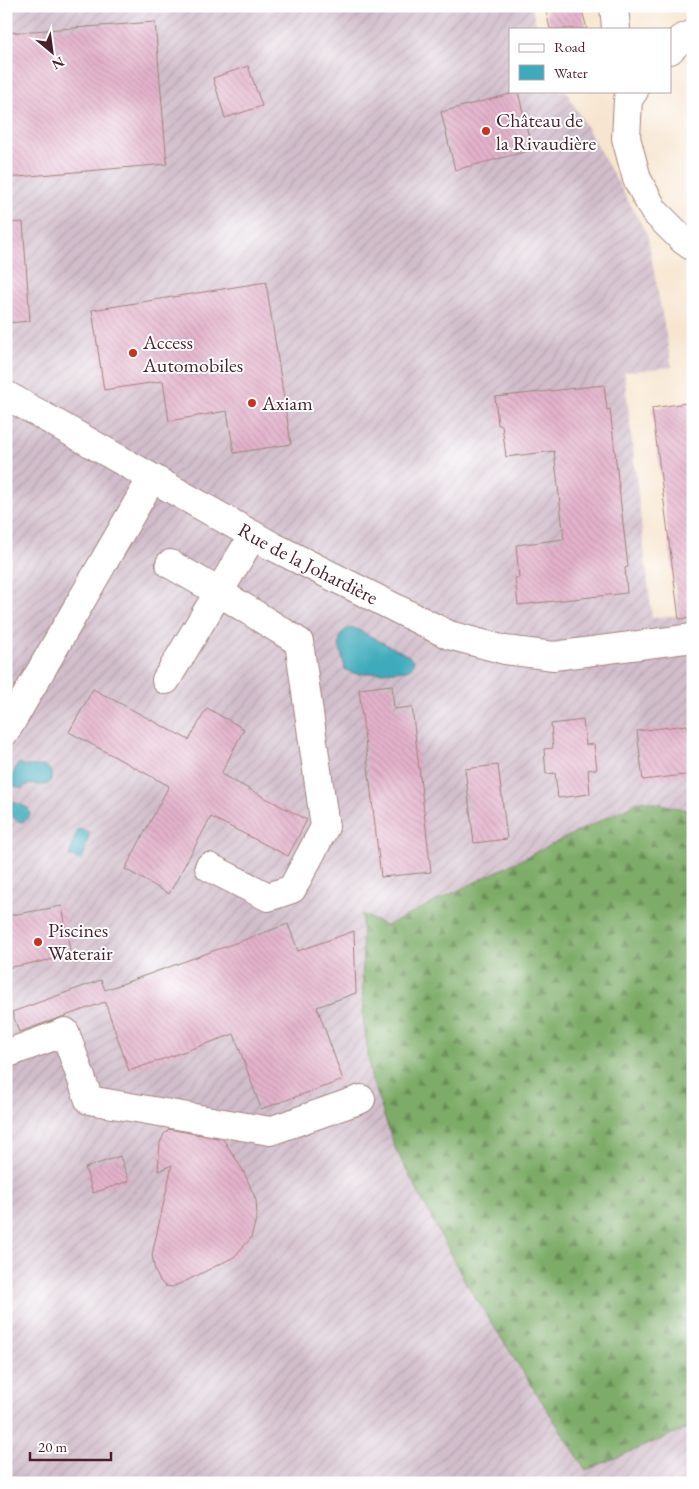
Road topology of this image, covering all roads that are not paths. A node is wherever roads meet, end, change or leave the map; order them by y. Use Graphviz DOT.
graph roads {
  1 [pos="614,6"];
  2 [pos="616,28"];
  3 [pos="693,34"];
  4 [pos="672,48"];
  5 [pos="629,94"];
  6 [pos="693,247"];
  7 [pos="6,395"];
  8 [pos="152,478"];
  9 [pos="253,534"];
  10 [pos="170,564"];
  11 [pos="219,592"];
  12 [pos="693,638"];
  13 [pos="166,680"];
  14 [pos="6,731"];
  15 [pos="209,867"];
  16 [pos="6,1054"];
  17 [pos="360,1099"];
  1 -- 2 [label="street"];
  3 -- 4 [label="street"];
  5 -- 6 [label="street"];
  7 -- 8 [label="street, Rue de la Johardière"];
  8 -- 9 [label="street, Rue de la Johardière"];
  8 -- 14 [label="street"];
  9 -- 11 [label="street"];
  9 -- 12 [label="street, Rue de la Johardière"];
  10 -- 11 [label="street"];
  11 -- 13 [label="street"];
  11 -- 15 [label="street"];
  16 -- 17 [label="street"];
}
